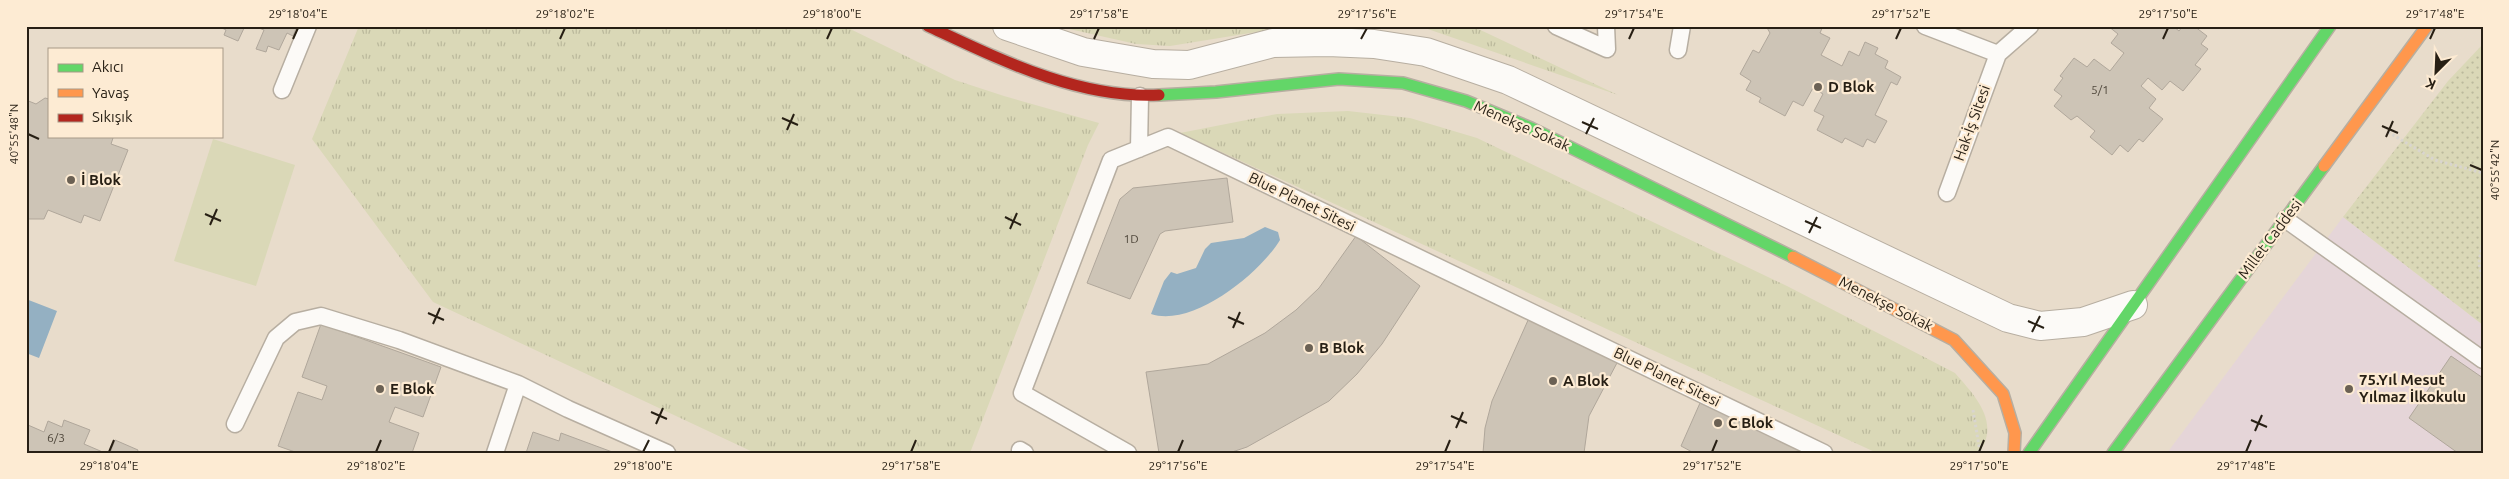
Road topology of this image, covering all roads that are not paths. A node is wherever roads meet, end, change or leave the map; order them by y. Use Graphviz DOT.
graph roads {
  1 [pos="308,26"];
  2 [pos="928,26"];
  3 [pos="1007,26"];
  4 [pos="1556,26"];
  5 [pos="1606,26"];
  6 [pos="1682,26"];
  7 [pos="1925,26"];
  8 [pos="2030,26"];
  9 [pos="2330,26"];
  10 [pos="2426,26"];
  11 [pos="1678,50"];
  12 [pos="1998,54"];
  13 [pos="282,90"];
  14 [pos="1140,96"];
  15 [pos="1139,149"];
  16 [pos="1947,193"];
  17 [pos="2285,219"];
  18 [pos="2133,305"];
  19 [pos="2483,360"];
  20 [pos="518,384"];
  21 [pos="234,424"];
  22 [pos="495,453"];
  23 [pos="667,453"];
  24 [pos="1128,453"];
  25 [pos="1824,453"];
  26 [pos="2014,453"];
  27 [pos="2029,453"];
  28 [pos="2113,453"];
  1 -- 13 [label="lane"];
  2 -- 14 [label="street, Menekşe Sokak"];
  3 -- 18 [label="street"];
  4 -- 5 [label="lane"];
  6 -- 11 [label="lane"];
  7 -- 12 [label="lane"];
  8 -- 12 [label="lane, Hak-İş Sitesi"];
  9 -- 18 [label="street"];
  10 -- 17 [label="street, Millet Caddesi"];
  12 -- 16 [label="lane, Hak-İş Sitesi"];
  14 -- 15 [label="lane"];
  14 -- 26 [label="street, Menekşe Sokak"];
  15 -- 24 [label="lane, Blue Planet Sitesi"];
  15 -- 25 [label="lane, Blue Planet Sitesi"];
  17 -- 19 [label="lane"];
  17 -- 28 [label="street, Millet Caddesi"];
  18 -- 27 [label="street"];
  20 -- 21 [label="lane"];
  20 -- 22 [label="lane"];
  20 -- 23 [label="lane"];
}
